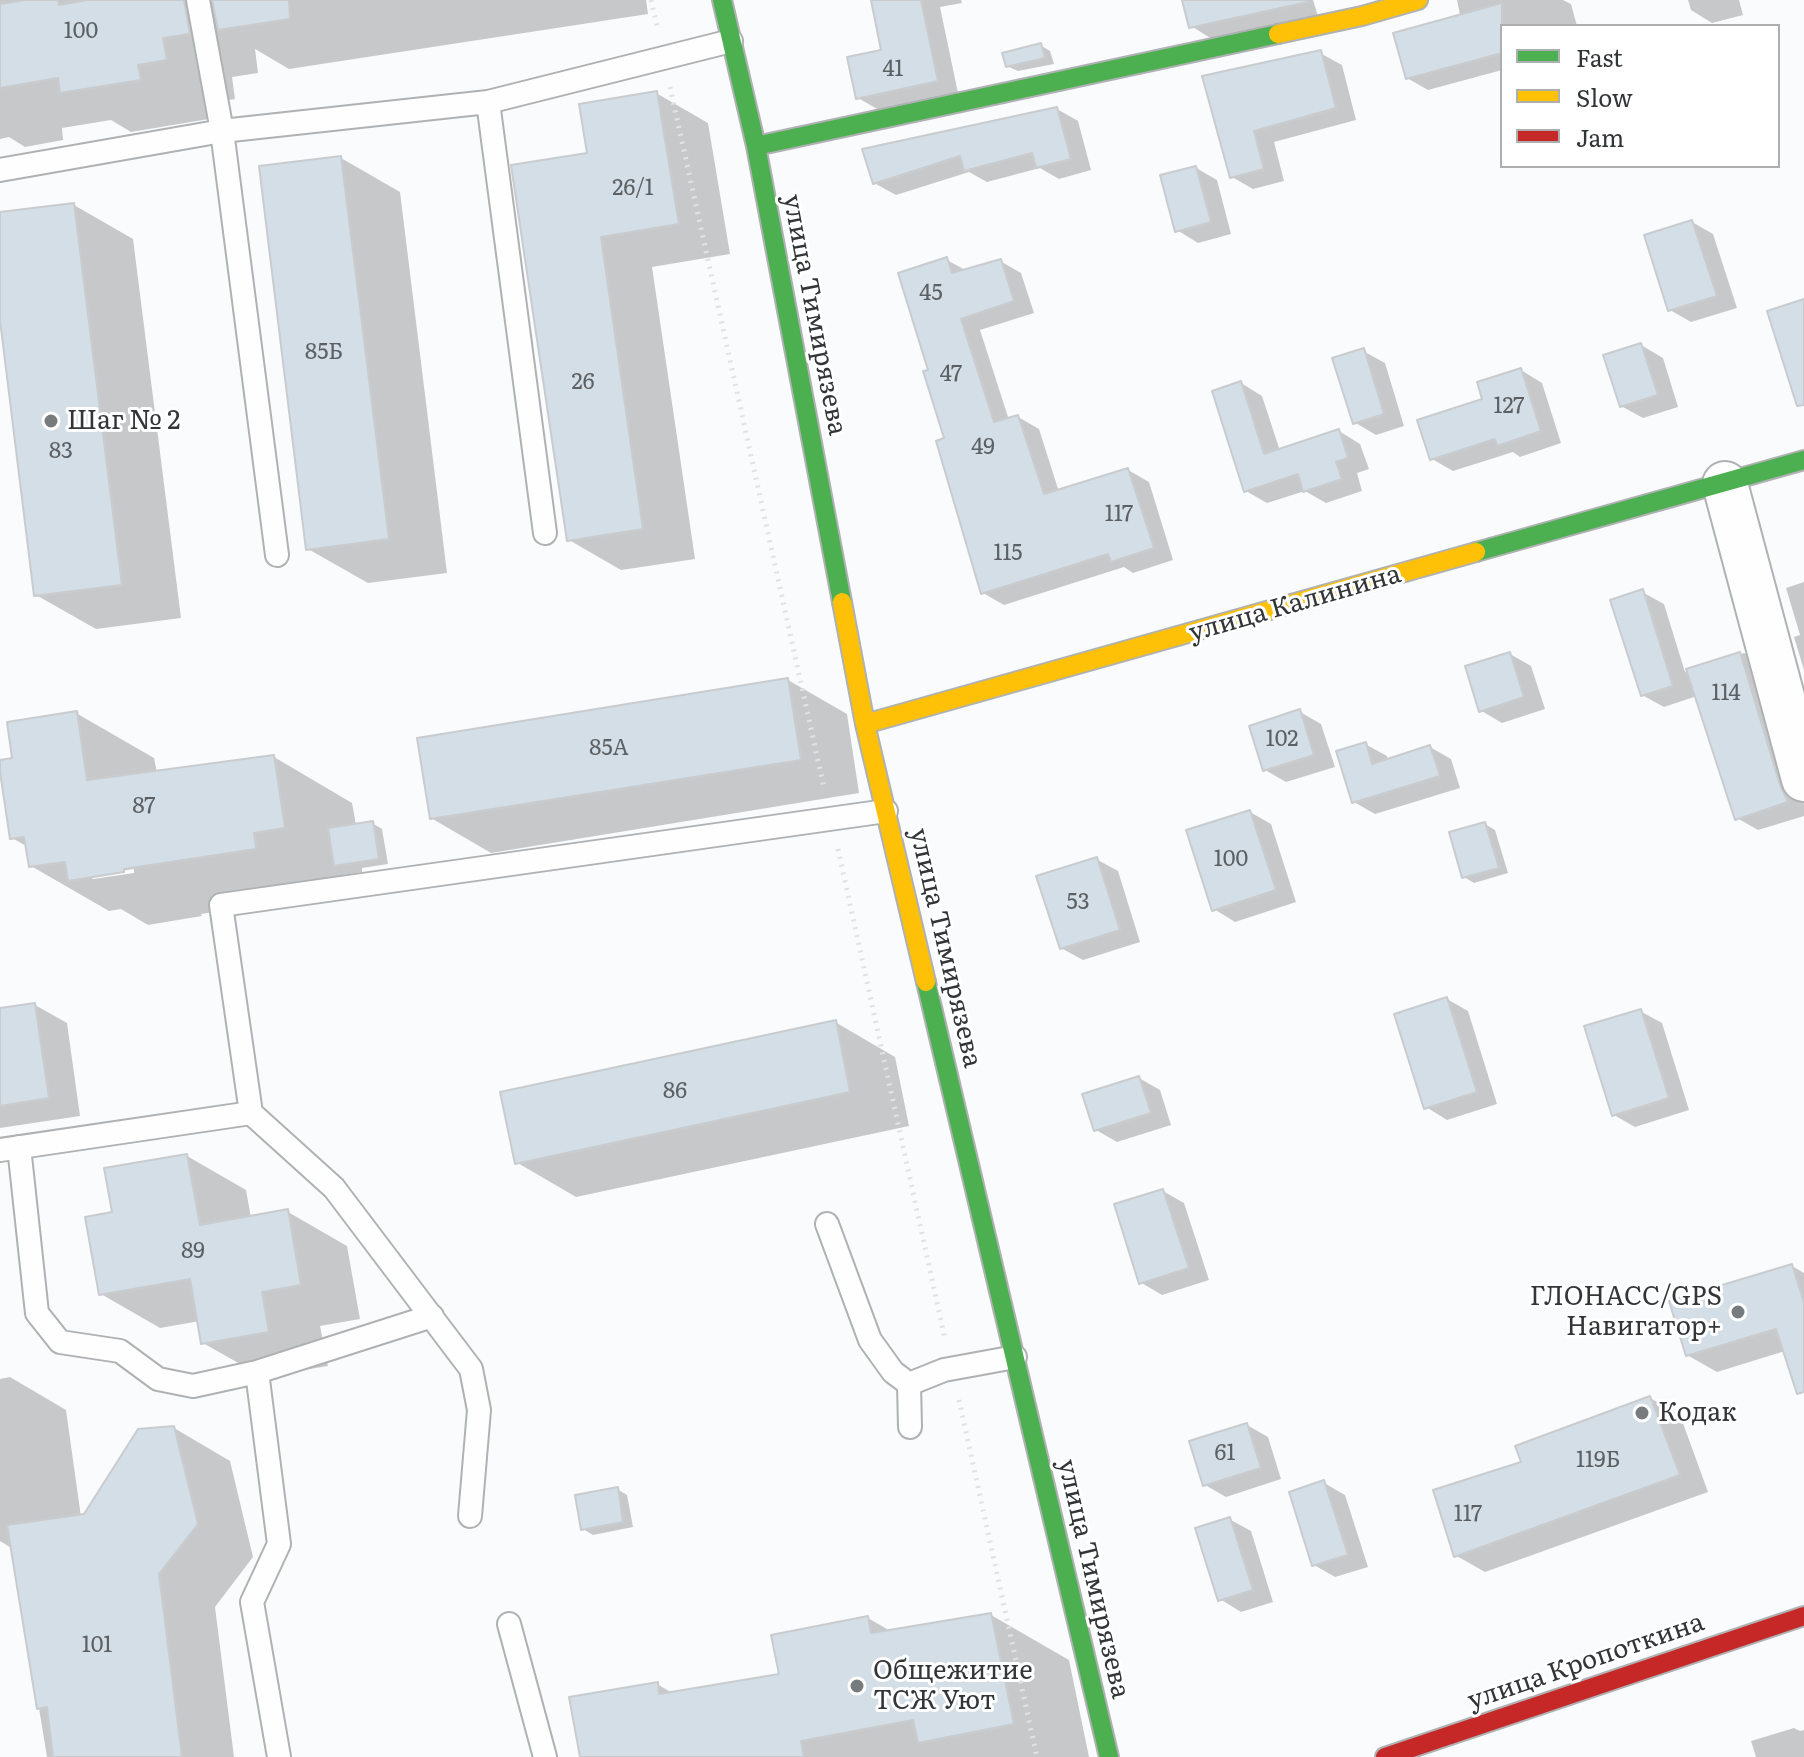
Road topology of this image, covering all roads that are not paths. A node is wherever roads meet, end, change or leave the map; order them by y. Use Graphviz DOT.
graph roads {
  1 [pos="198,0"];
  2 [pos="722,0"];
  3 [pos="1418,0"];
  4 [pos="731,41"];
  5 [pos="488,102"];
  6 [pos="222,131"];
  7 [pos="756,146"];
  8 [pos="0,170"];
  9 [pos="1804,460"];
  10 [pos="1725,484"];
  11 [pos="545,533"];
  12 [pos="277,555"];
  13 [pos="865,724"];
  14 [pos="1804,779"];
  15 [pos="886,811"];
  16 [pos="251,1113"];
  17 [pos="10,1148"];
  18 [pos="827,1224"];
  19 [pos="432,1316"];
  20 [pos="1015,1357"];
  21 [pos="257,1372"];
  22 [pos="909,1384"];
  23 [pos="910,1427"];
  24 [pos="470,1516"];
  25 [pos="1804,1616"];
  26 [pos="509,1624"];
  27 [pos="279,1757"];
  28 [pos="545,1757"];
  29 [pos="1109,1757"];
  30 [pos="1385,1757"];
  1 -- 6 [label="lane"];
  2 -- 4 [label="street, улица Тимирязева"];
  3 -- 7 [label="street"];
  4 -- 5 [label="lane"];
  4 -- 7 [label="street, улица Тимирязева"];
  5 -- 6 [label="lane"];
  5 -- 11 [label="lane"];
  6 -- 8 [label="lane"];
  6 -- 12 [label="lane"];
  7 -- 13 [label="street, улица Тимирязева"];
  9 -- 10 [label="street, улица Калинина"];
  10 -- 13 [label="street, улица Калинина"];
  10 -- 14 [label="street"];
  13 -- 15 [label="street, улица Тимирязева"];
  15 -- 16 [label="lane"];
  15 -- 20 [label="street, улица Тимирязева"];
  16 -- 17 [label="lane"];
  16 -- 19 [label="lane"];
  17 -- 21 [label="lane"];
  18 -- 22 [label="lane"];
  19 -- 21 [label="lane"];
  19 -- 24 [label="lane"];
  20 -- 22 [label="lane"];
  20 -- 29 [label="street, улица Тимирязева"];
  21 -- 27 [label="lane"];
  22 -- 23 [label="lane"];
  25 -- 30 [label="street, улица Кропоткина"];
  26 -- 28 [label="lane"];
}
